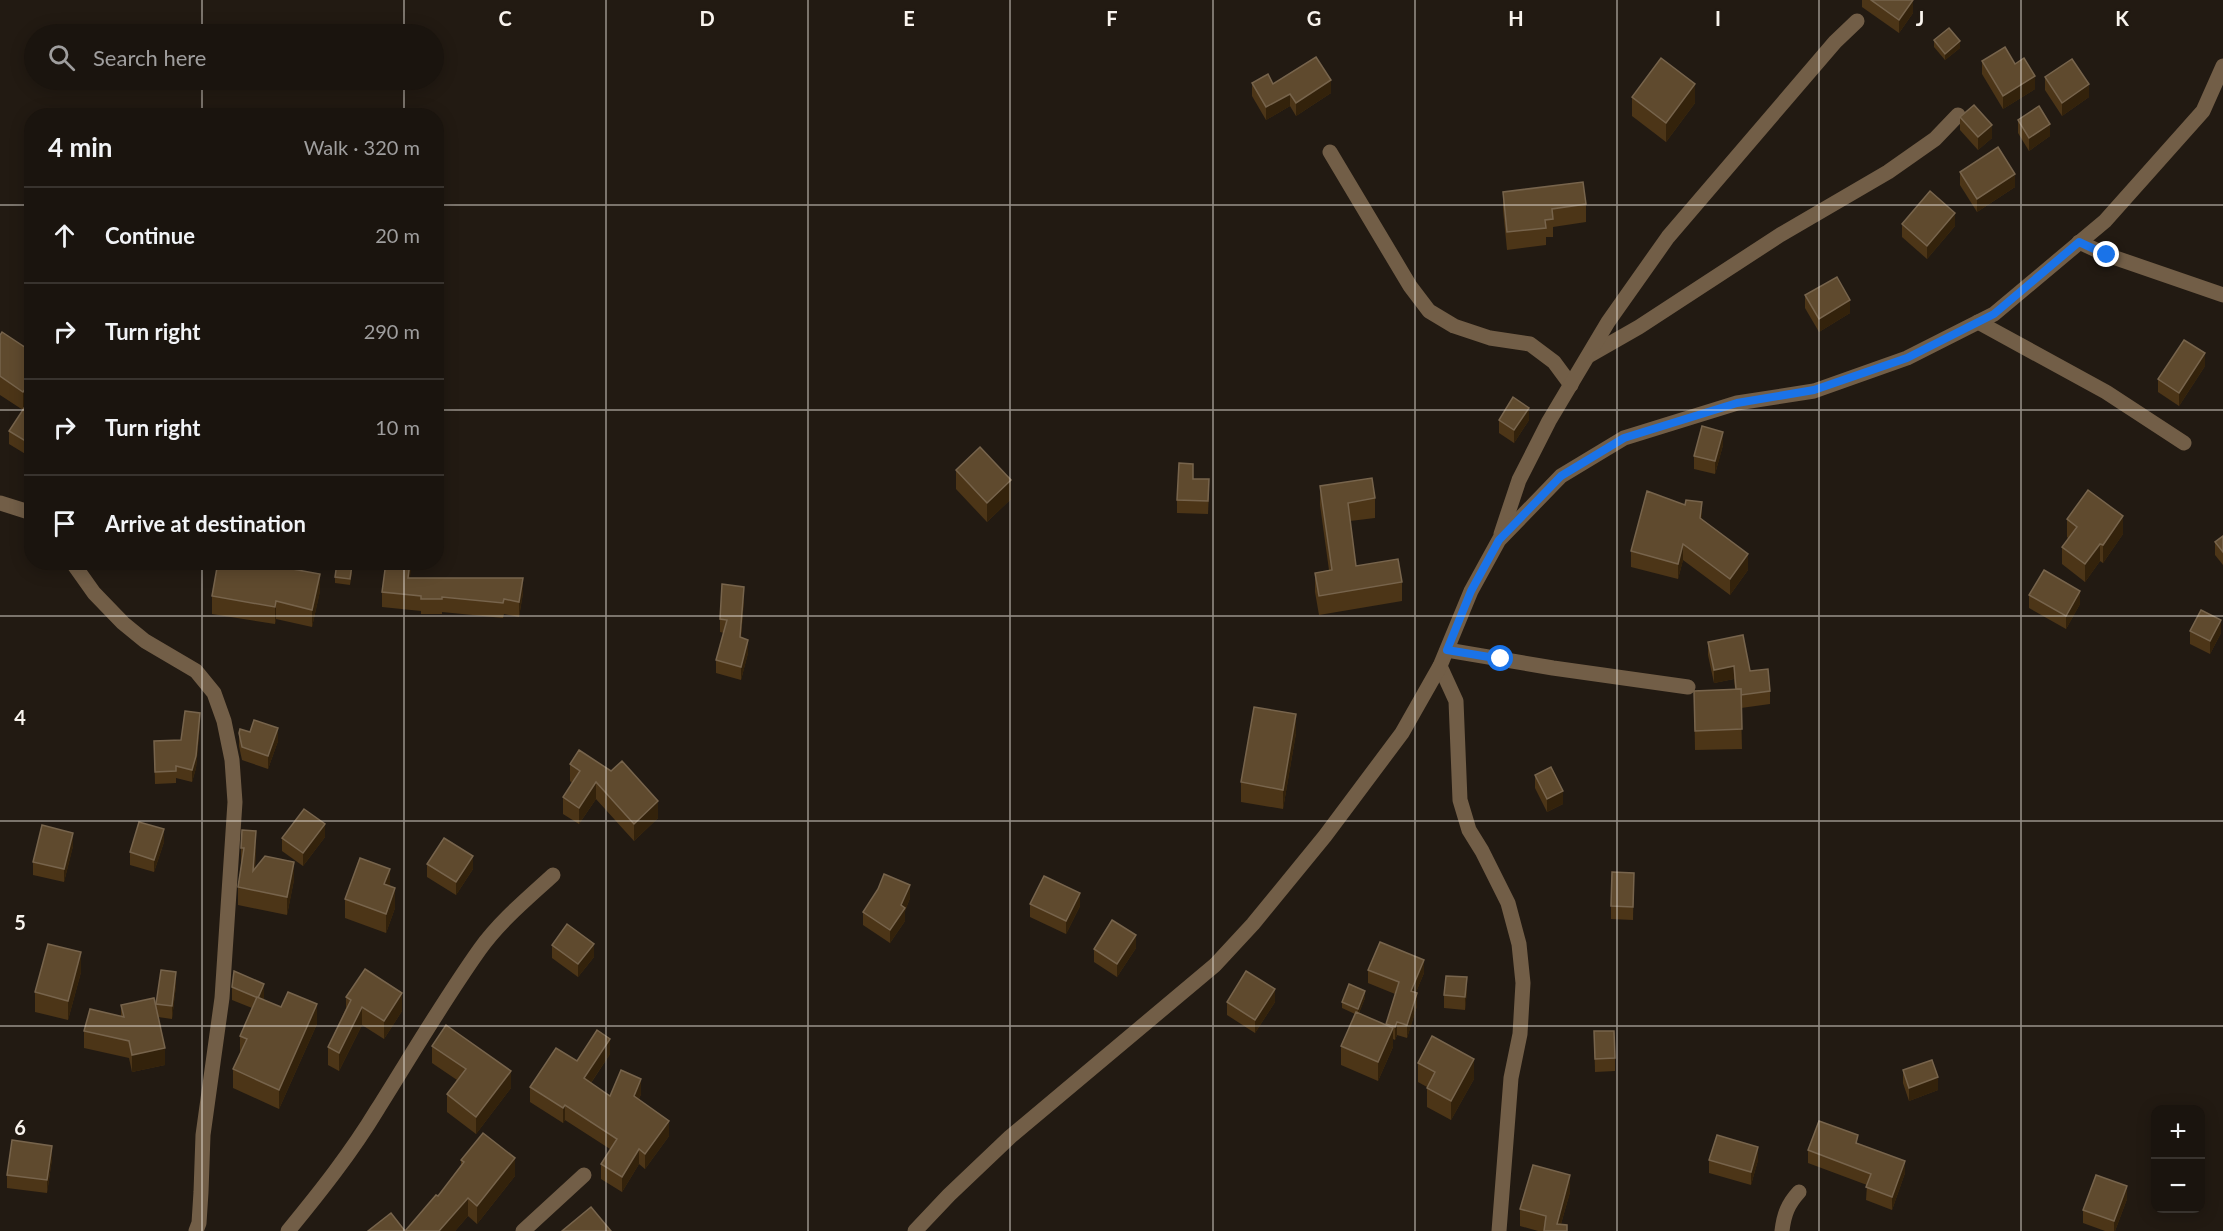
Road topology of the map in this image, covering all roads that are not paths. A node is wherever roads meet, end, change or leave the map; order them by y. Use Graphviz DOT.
graph roads {
  1 [pos="1857,21"];
  2 [pos="2223,66"];
  3 [pos="1958,115"];
  4 [pos="1330,152"];
  5 [pos="2079,242"];
  6 [pos="2223,294"];
  7 [pos="1978,322"];
  8 [pos="1588,357"];
  9 [pos="1571,385"];
  10 [pos="2184,442"];
  11 [pos="0,503"];
  12 [pos="24,510"];
  13 [pos="1499,540"];
  14 [pos="77,570"];
  15 [pos="1447,650"];
  16 [pos="1440,666"];
  17 [pos="1688,687"];
  18 [pos="554,875"];
  19 [pos="584,1175"];
  20 [pos="1799,1192"];
  21 [pos="196,1231"];
  22 [pos="288,1231"];
  23 [pos="523,1231"];
  24 [pos="915,1231"];
  25 [pos="1499,1231"];
  26 [pos="1782,1231"];
  1 -- 8 [label="street"];
  2 -- 5 [label="street"];
  3 -- 8 [label="street"];
  4 -- 9 [label="street"];
  5 -- 6 [label="street"];
  5 -- 7 [label="street"];
  7 -- 10 [label="street"];
  7 -- 13 [label="street"];
  8 -- 9 [label="street"];
  9 -- 13 [label="street"];
  11 -- 12 [label="street"];
  13 -- 15 [label="street"];
  14 -- 21 [label="street"];
  15 -- 16 [label="street"];
  15 -- 17 [label="street"];
  16 -- 24 [label="street"];
  16 -- 25 [label="street"];
  18 -- 22 [label="street"];
  19 -- 23 [label="street"];
  20 -- 26 [label="street"];
}
